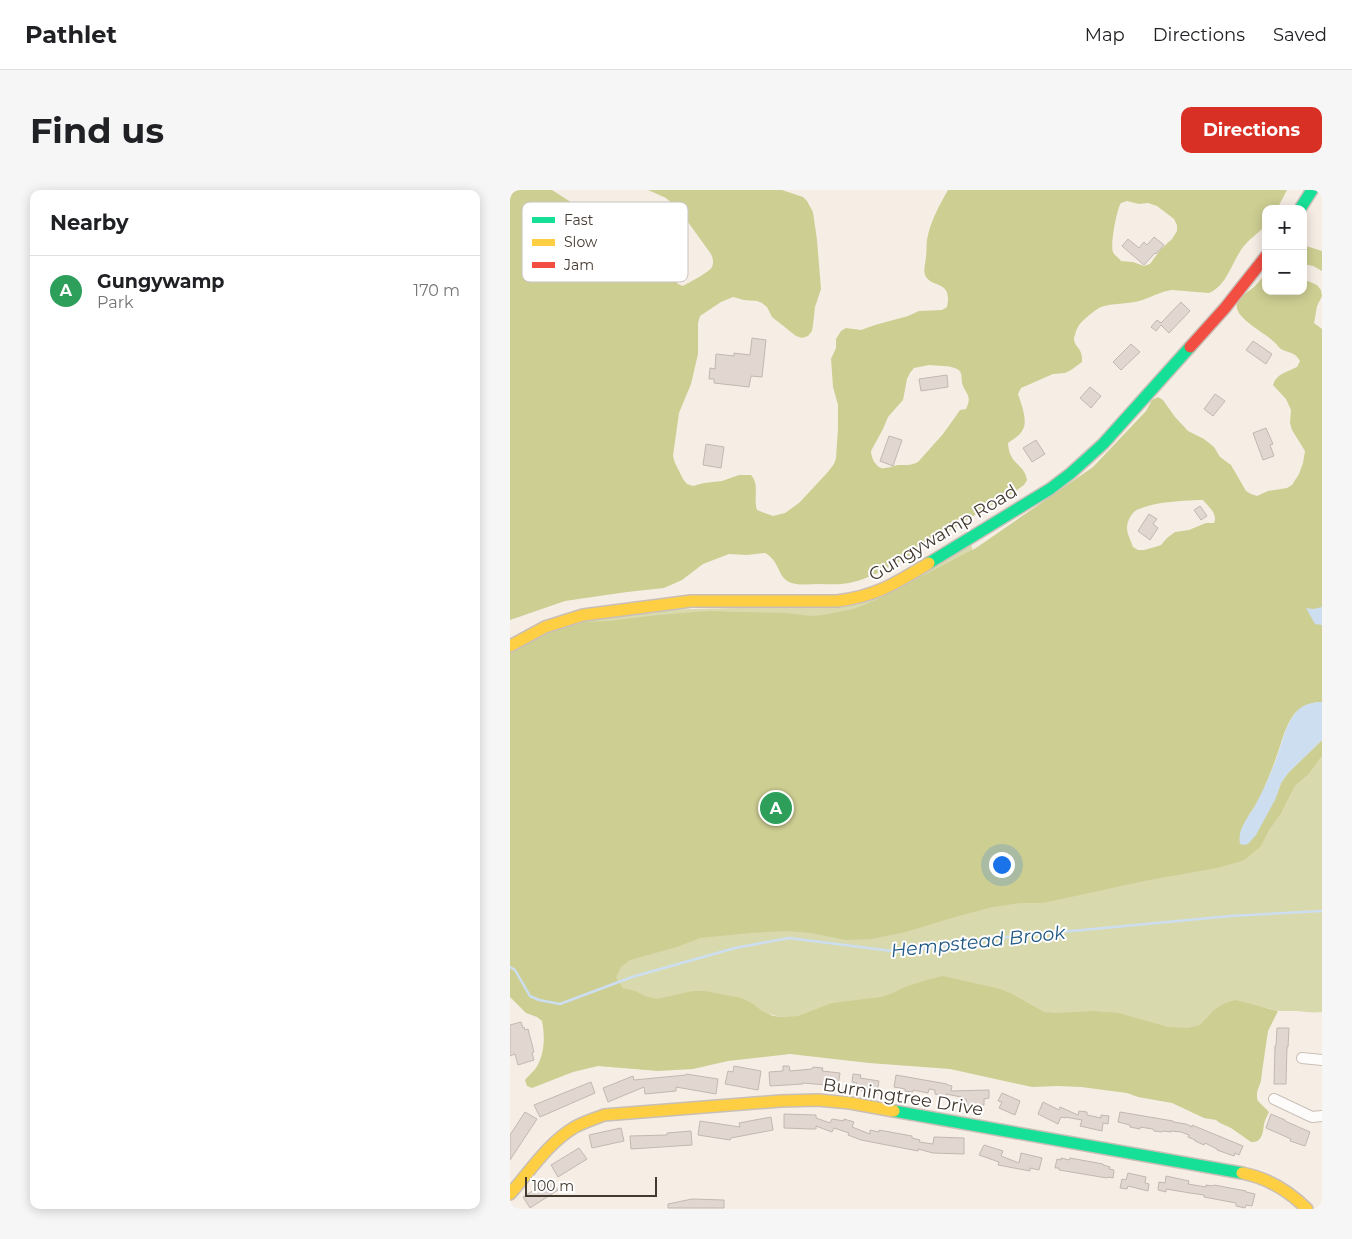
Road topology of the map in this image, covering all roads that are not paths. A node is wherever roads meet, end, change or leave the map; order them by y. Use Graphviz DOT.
graph roads {
  1 [pos="1312,190"];
  2 [pos="1303,205"];
  3 [pos="1262,261"];
  4 [pos="510,646"];
  5 [pos="1302,1058"];
  6 [pos="1322,1060"];
  7 [pos="1274,1099"];
  8 [pos="1322,1116"];
  9 [pos="510,1194"];
  10 [pos="1307,1209"];
  1 -- 2 [label="street"];
  3 -- 4 [label="street, Gungywamp Road"];
  5 -- 6 [label="street"];
  7 -- 8 [label="street"];
  9 -- 10 [label="street, Burningtree Drive"];
}
